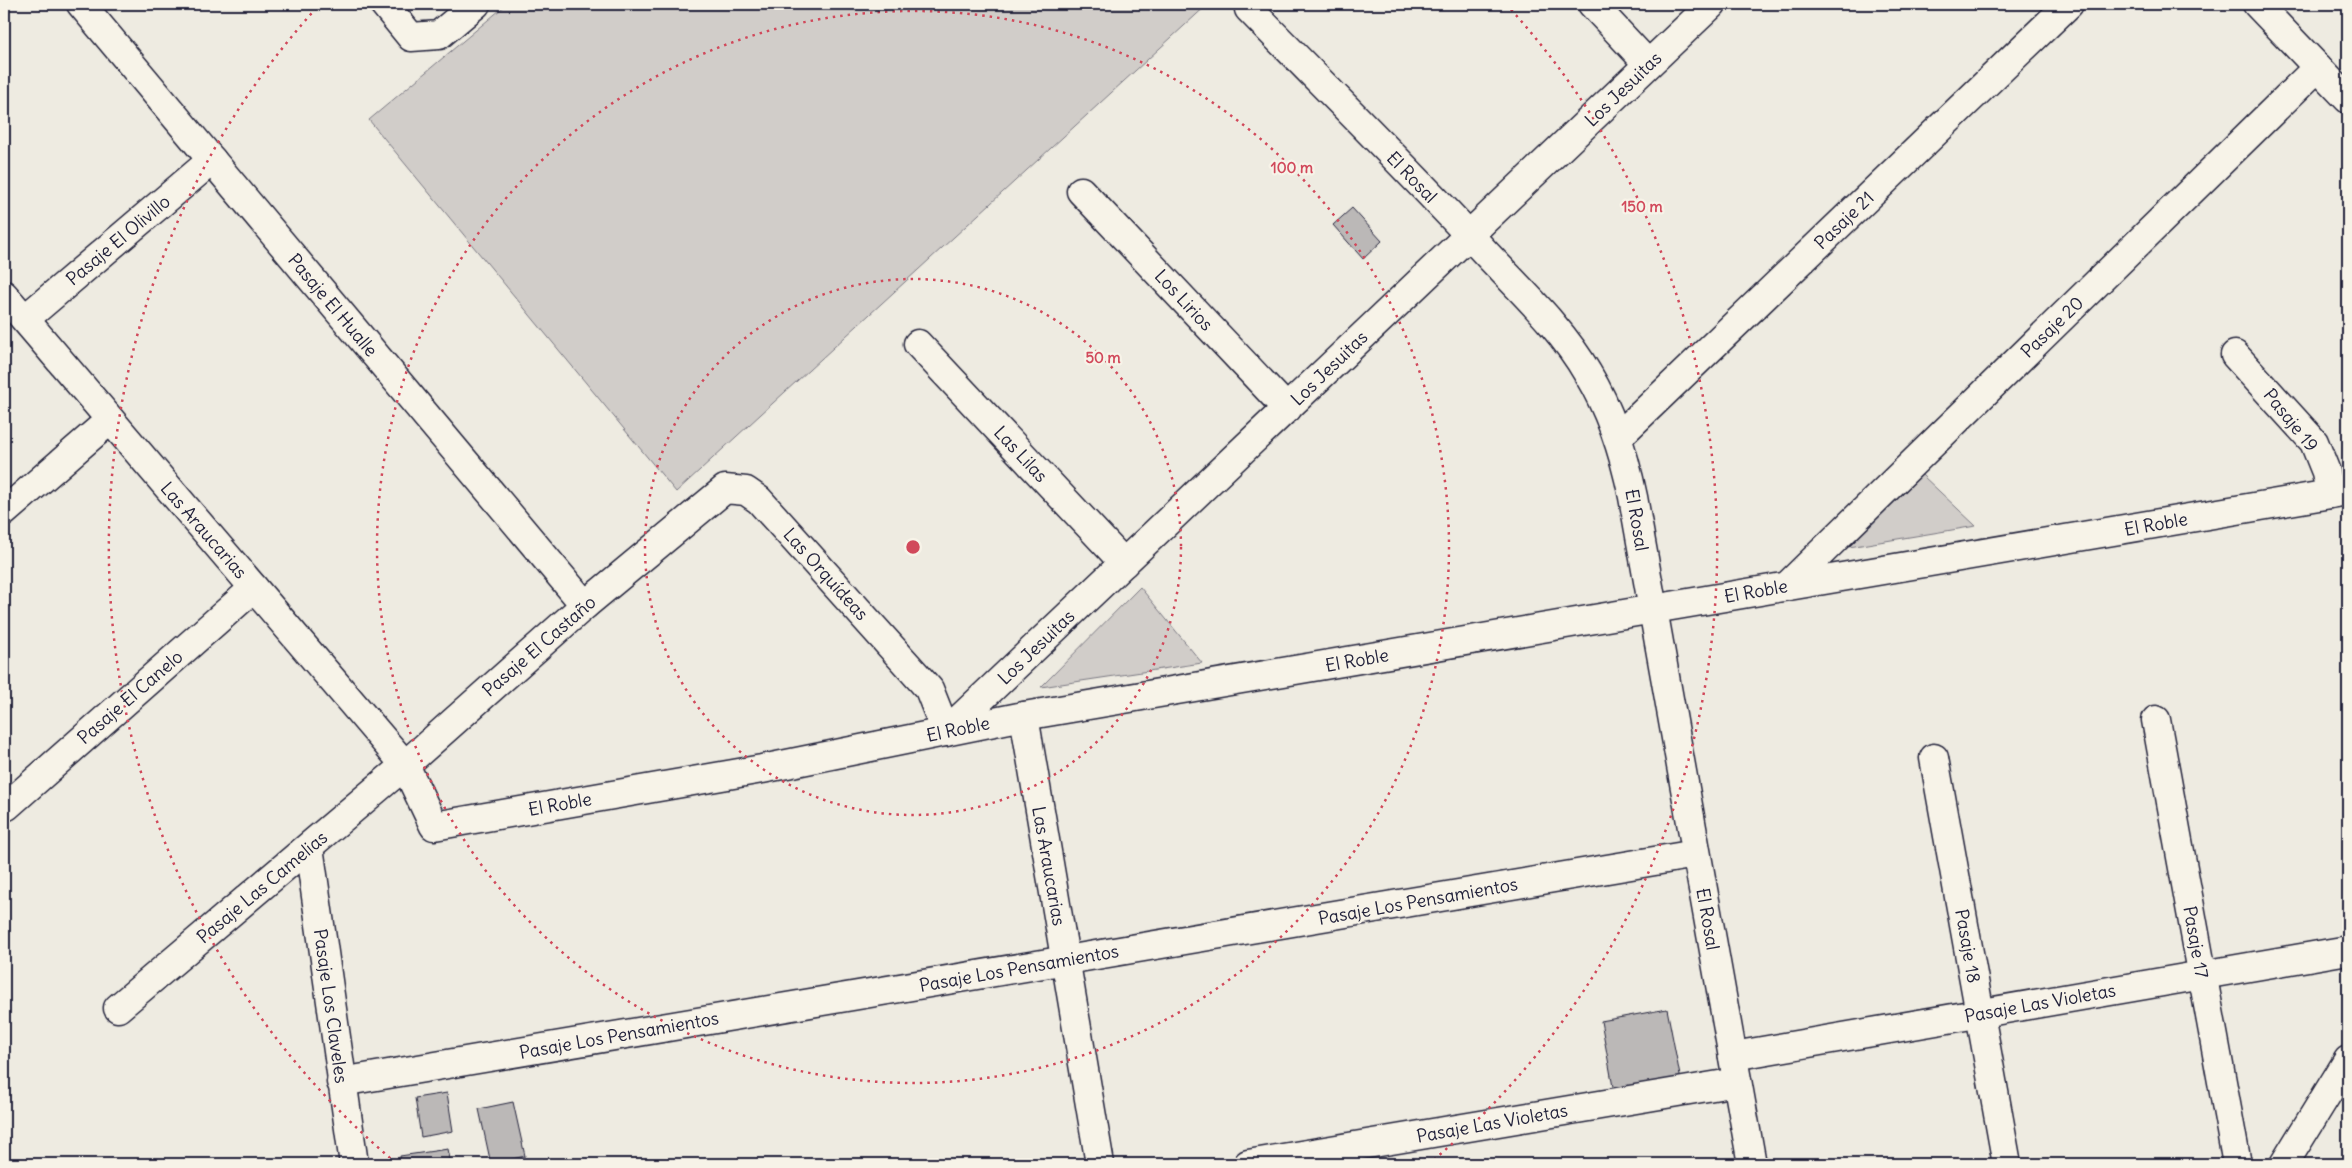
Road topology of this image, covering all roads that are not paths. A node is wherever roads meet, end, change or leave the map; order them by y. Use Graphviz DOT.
graph roads {
  1 [pos="81,4"];
  2 [pos="384,4"];
  3 [pos="476,4"];
  4 [pos="1592,4"];
  5 [pos="1712,4"];
  6 [pos="2069,4"];
  7 [pos="2257,4"];
  8 [pos="1249,9"];
  9 [pos="1648,64"];
  10 [pos="2318,67"];
  11 [pos="2348,100"];
  12 [pos="212,160"];
  13 [pos="1081,191"];
  14 [pos="1469,235"];
  15 [pos="4,295"];
  16 [pos="25,320"];
  17 [pos="918,344"];
  18 [pos="2236,354"];
  19 [pos="1287,409"];
  20 [pos="110,420"];
  21 [pos="1618,437"];
  22 [pos="2339,493"];
  23 [pos="4,512"];
  24 [pos="676,530"];
  25 [pos="1124,563"];
  26 [pos="1787,586"];
  27 [pos="254,588"];
  28 [pos="585,605"];
  29 [pos="1653,610"];
  30 [pos="1024,716"];
  31 [pos="2156,720"];
  32 [pos="946,732"];
  33 [pos="1934,758"];
  34 [pos="405,765"];
  35 [pos="7,806"];
  36 [pos="309,847"];
  37 [pos="1696,854"];
  38 [pos="2348,950"];
  39 [pos="1065,960"];
  40 [pos="2202,976"];
  41 [pos="118,1008"];
  42 [pos="1980,1014"];
  43 [pos="2348,1060"];
  44 [pos="1735,1069"];
  45 [pos="341,1082"];
  46 [pos="354,1164"];
  47 [pos="1100,1164"];
  48 [pos="1248,1164"];
  49 [pos="1752,1164"];
  50 [pos="2007,1164"];
  51 [pos="2237,1164"];
  52 [pos="2284,1164"];
  1 -- 12 [label="street, Pasaje El Hualle"];
  2 -- 3 [label="street"];
  4 -- 9 [label="street"];
  5 -- 9 [label="street, Los Jesuitas"];
  6 -- 21 [label="street, Pasaje 21"];
  7 -- 10 [label="street"];
  8 -- 14 [label="street, El Rosal"];
  9 -- 14 [label="street, Los Jesuitas"];
  10 -- 11 [label="street"];
  10 -- 26 [label="street, Pasaje 20"];
  12 -- 16 [label="street, Pasaje El Olivillo"];
  12 -- 28 [label="street, Pasaje El Hualle"];
  13 -- 19 [label="street, Los Lirios"];
  14 -- 19 [label="street, Los Jesuitas"];
  14 -- 21 [label="street, El Rosal"];
  15 -- 16 [label="street, Las Araucarias"];
  16 -- 20 [label="street, Las Araucarias"];
  17 -- 25 [label="street, Las Lilas"];
  18 -- 22 [label="street, Pasaje 19"];
  19 -- 25 [label="street, Los Jesuitas"];
  20 -- 23 [label="street"];
  20 -- 27 [label="street, Las Araucarias"];
  21 -- 29 [label="street, El Rosal"];
  22 -- 26 [label="street, El Roble"];
  24 -- 28 [label="street, Pasaje El Castaño"];
  24 -- 32 [label="street, Las Orquídeas"];
  25 -- 32 [label="street, Los Jesuitas"];
  26 -- 29 [label="street, El Roble"];
  27 -- 34 [label="street, Las Araucarias"];
  27 -- 35 [label="street, Pasaje El Canelo"];
  28 -- 34 [label="street, Pasaje El Castaño"];
  29 -- 30 [label="street, El Roble"];
  29 -- 37 [label="street, El Rosal"];
  30 -- 32 [label="street, El Roble"];
  30 -- 39 [label="street, Las Araucarias"];
  31 -- 40 [label="street, Pasaje 17"];
  32 -- 34 [label="street, El Roble"];
  33 -- 42 [label="street, Pasaje 18"];
  34 -- 36 [label="street, Pasaje Las Camelias"];
  36 -- 41 [label="street, Pasaje Las Camelias"];
  36 -- 45 [label="street, Pasaje Los Claveles"];
  37 -- 39 [label="street, Pasaje Los Pensamientos"];
  37 -- 44 [label="street, El Rosal"];
  38 -- 40 [label="street, Pasaje Las Violetas"];
  39 -- 45 [label="street, Pasaje Los Pensamientos"];
  39 -- 47 [label="street, Las Araucarias"];
  40 -- 42 [label="street, Pasaje Las Violetas"];
  40 -- 51 [label="street, Pasaje 17"];
  42 -- 44 [label="street, Pasaje Las Violetas"];
  42 -- 50 [label="street, Pasaje 18"];
  43 -- 52 [label="street"];
  44 -- 48 [label="street, Pasaje Las Violetas"];
  44 -- 49 [label="street, El Rosal"];
  45 -- 46 [label="street, Pasaje Los Claveles"];
}
